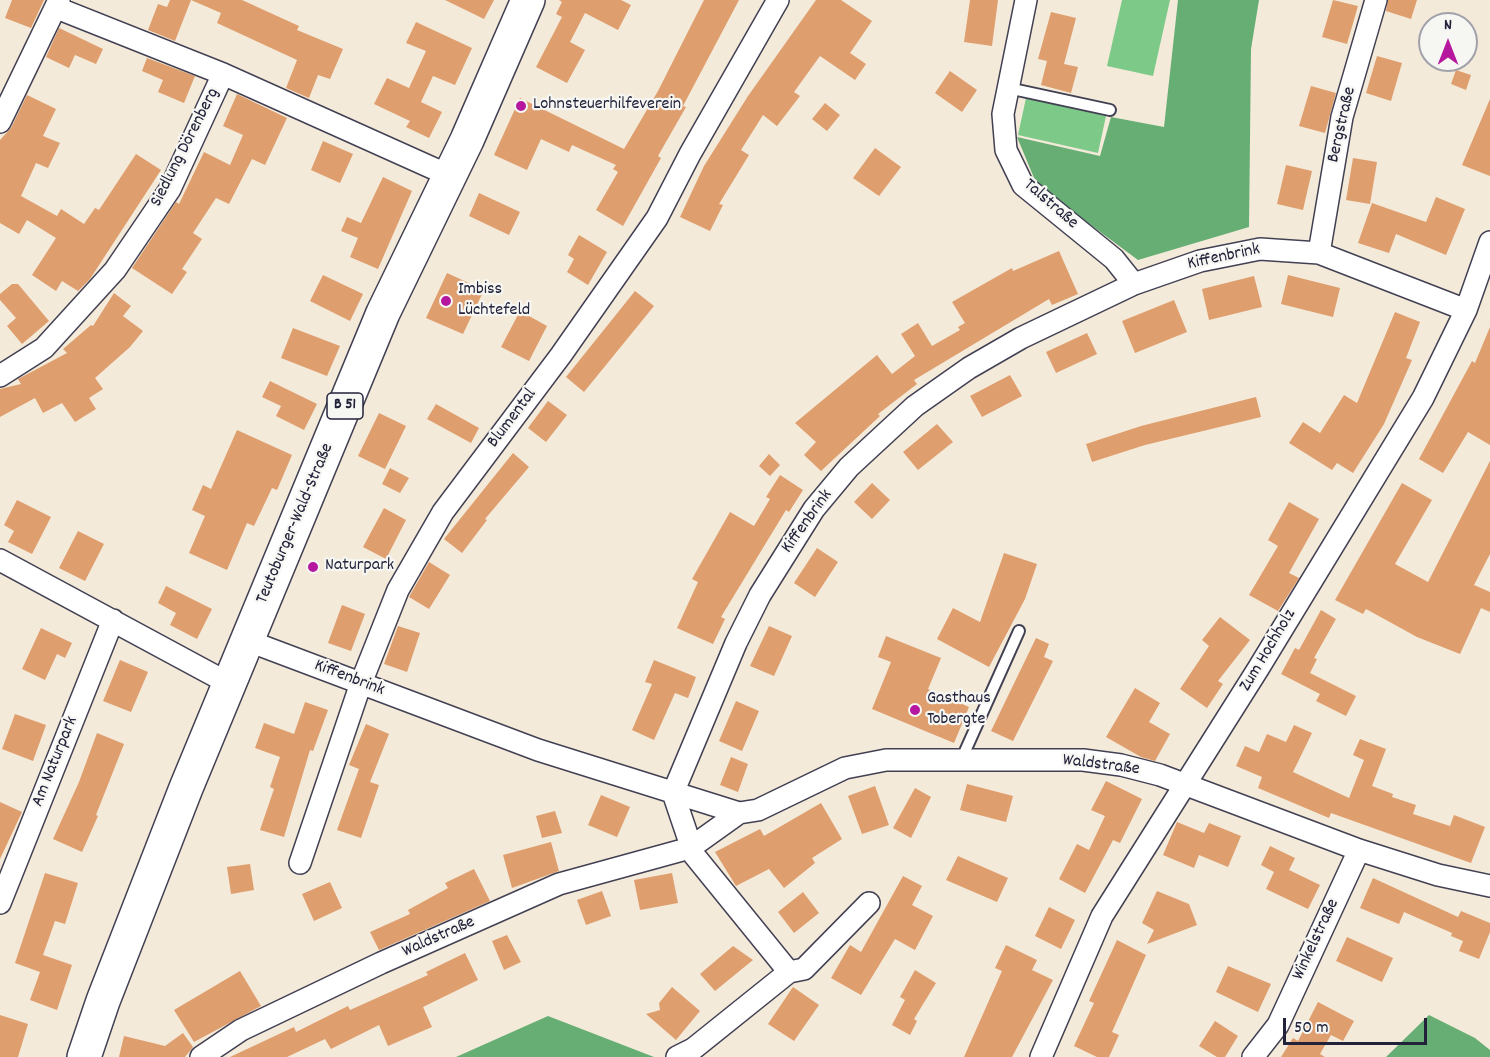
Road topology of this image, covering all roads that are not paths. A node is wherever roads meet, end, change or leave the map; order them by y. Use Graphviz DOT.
graph roads {
  1 [pos="528,0"];
  2 [pos="778,0"];
  3 [pos="1026,0"];
  4 [pos="1376,0"];
  5 [pos="58,4"];
  6 [pos="223,74"];
  7 [pos="1008,88"];
  8 [pos="1110,110"];
  9 [pos="0,122"];
  10 [pos="448,175"];
  11 [pos="1490,242"];
  12 [pos="1318,253"];
  13 [pos="1134,285"];
  14 [pos="1466,310"];
  15 [pos="0,376"];
  16 [pos="0,560"];
  17 [pos="113,620"];
  18 [pos="1019,631"];
  19 [pos="246,640"];
  20 [pos="228,684"];
  21 [pos="362,684"];
  22 [pos="962,758"];
  23 [pos="1186,785"];
  24 [pos="673,793"];
  25 [pos="740,813"];
  26 [pos="690,848"];
  27 [pos="1359,850"];
  28 [pos="300,863"];
  29 [pos="1490,886"];
  30 [pos="0,903"];
  31 [pos="869,903"];
  32 [pos="789,972"];
  33 [pos="84,1057"];
  34 [pos="201,1057"];
  35 [pos="677,1057"];
  36 [pos="1041,1057"];
  37 [pos="1253,1057"];
  1 -- 10 [label="main road, Teutoburger-Wald-Straße / B 51"];
  2 -- 21 [label="street, Blumental"];
  3 -- 7 [label="street, Talstraße"];
  4 -- 12 [label="street, Bergstraße"];
  5 -- 6 [label="street, Siedlung Dörenberg"];
  5 -- 9 [label="street, Siedlung Dörenberg"];
  6 -- 10 [label="street, Siedlung Dörenberg"];
  6 -- 15 [label="street, Siedlung Dörenberg"];
  7 -- 8 [label="lane"];
  7 -- 13 [label="street, Talstraße"];
  10 -- 19 [label="main road, Teutoburger-Wald-Straße / B 51"];
  11 -- 14 [label="street, Zum Hochholz"];
  12 -- 13 [label="street, Kiffenbrink"];
  12 -- 14 [label="street, Kiffenbrink"];
  13 -- 24 [label="street, Kiffenbrink"];
  14 -- 23 [label="street, Zum Hochholz"];
  16 -- 17 [label="street"];
  17 -- 20 [label="street"];
  17 -- 30 [label="street, Am Naturpark"];
  18 -- 22 [label="lane"];
  19 -- 20 [label="main road, Teutoburger-Wald-Straße / B 51"];
  19 -- 21 [label="street, Kiffenbrink"];
  20 -- 33 [label="main road, Teutoburger-Wald-Straße / B 51"];
  21 -- 24 [label="street, Kiffenbrink"];
  21 -- 28 [label="street, Blumental"];
  22 -- 23 [label="street, Waldstraße"];
  22 -- 25 [label="street, Waldstraße"];
  23 -- 27 [label="street, Waldstraße"];
  23 -- 36 [label="street, Zum Hochholz"];
  24 -- 25 [label="street"];
  24 -- 26 [label="street"];
  25 -- 26 [label="street, Waldstraße"];
  26 -- 32 [label="street"];
  26 -- 34 [label="street, Waldstraße"];
  27 -- 29 [label="street, Waldstraße"];
  27 -- 37 [label="street, Winkelstraße"];
  31 -- 32 [label="street"];
  32 -- 35 [label="street"];
}
